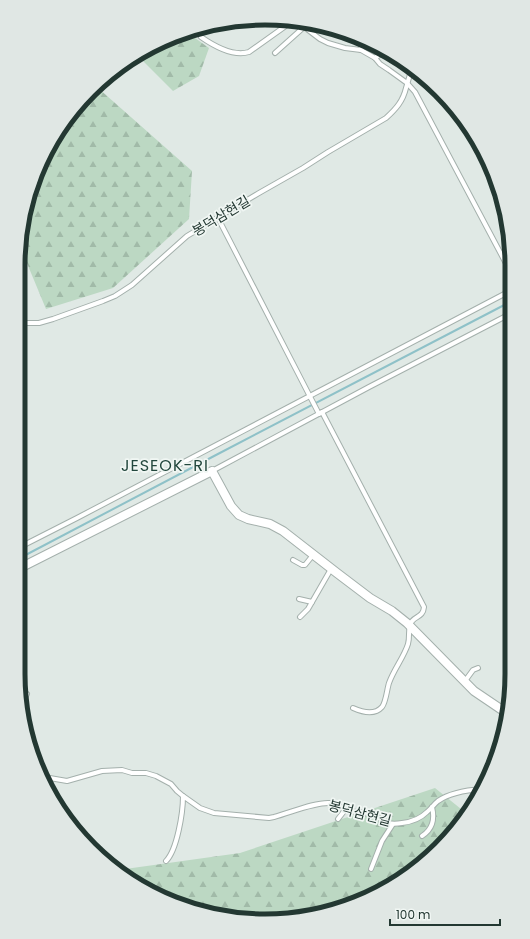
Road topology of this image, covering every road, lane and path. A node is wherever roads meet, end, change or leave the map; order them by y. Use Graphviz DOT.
graph roads {
  1 [pos="285,26"];
  2 [pos="303,28"];
  3 [pos="307,29"];
  4 [pos="201,37"];
  5 [pos="362,45"];
  6 [pos="361,50"];
  7 [pos="275,53"];
  8 [pos="380,54"];
  9 [pos="375,58"];
  10 [pos="410,74"];
  11 [pos="408,83"];
  12 [pos="218,218"];
  13 [pos="505,261"];
  14 [pos="505,294"];
  15 [pos="505,317"];
  16 [pos="25,323"];
  17 [pos="311,397"];
  18 [pos="321,413"];
  19 [pos="212,471"];
  20 [pos="25,544"];
  21 [pos="313,554"];
  22 [pos="293,560"];
  23 [pos="25,565"];
  24 [pos="331,569"];
  25 [pos="299,599"];
  26 [pos="312,602"];
  27 [pos="300,618"];
  28 [pos="409,626"];
  29 [pos="478,668"];
  30 [pos="464,682"];
  31 [pos="353,708"];
  32 [pos="502,710"];
  33 [pos="49,778"];
  34 [pos="475,790"];
  35 [pos="183,796"];
  36 [pos="432,807"];
  37 [pos="345,810"];
  38 [pos="338,819"];
  39 [pos="393,824"];
  40 [pos="422,836"];
  41 [pos="166,861"];
  42 [pos="371,869"];
  1 -- 4 [label="lane"];
  2 -- 7 [label="lane"];
  3 -- 6 [label="lane"];
  5 -- 6 [label="lane"];
  6 -- 9 [label="lane"];
  8 -- 9 [label="lane"];
  9 -- 11 [label="lane"];
  10 -- 11 [label="lane, 봉덕삼현길"];
  11 -- 12 [label="lane, 봉덕삼현길"];
  11 -- 13 [label="lane"];
  12 -- 16 [label="lane, 봉덕삼현길"];
  12 -- 17 [label="lane"];
  14 -- 17 [label="lane"];
  15 -- 18 [label="lane"];
  17 -- 18 [label="lane"];
  17 -- 20 [label="lane"];
  18 -- 19 [label="lane"];
  18 -- 28 [label="lane"];
  19 -- 21 [label="street"];
  19 -- 23 [label="street"];
  21 -- 22 [label="lane"];
  21 -- 24 [label="street"];
  24 -- 26 [label="lane"];
  24 -- 28 [label="street"];
  25 -- 26 [label="lane"];
  26 -- 27 [label="lane"];
  28 -- 30 [label="street"];
  28 -- 31 [label="lane"];
  29 -- 30 [label="lane"];
  30 -- 32 [label="street"];
  33 -- 35 [label="lane, 봉덕삼현길"];
  34 -- 36 [label="lane, 봉덕삼현길"];
  35 -- 37 [label="lane, 봉덕삼현길"];
  35 -- 41 [label="lane"];
  36 -- 39 [label="lane, 봉덕삼현길"];
  36 -- 40 [label="lane"];
  37 -- 38 [label="lane"];
  37 -- 39 [label="lane, 봉덕삼현길"];
  39 -- 42 [label="lane"];
}
